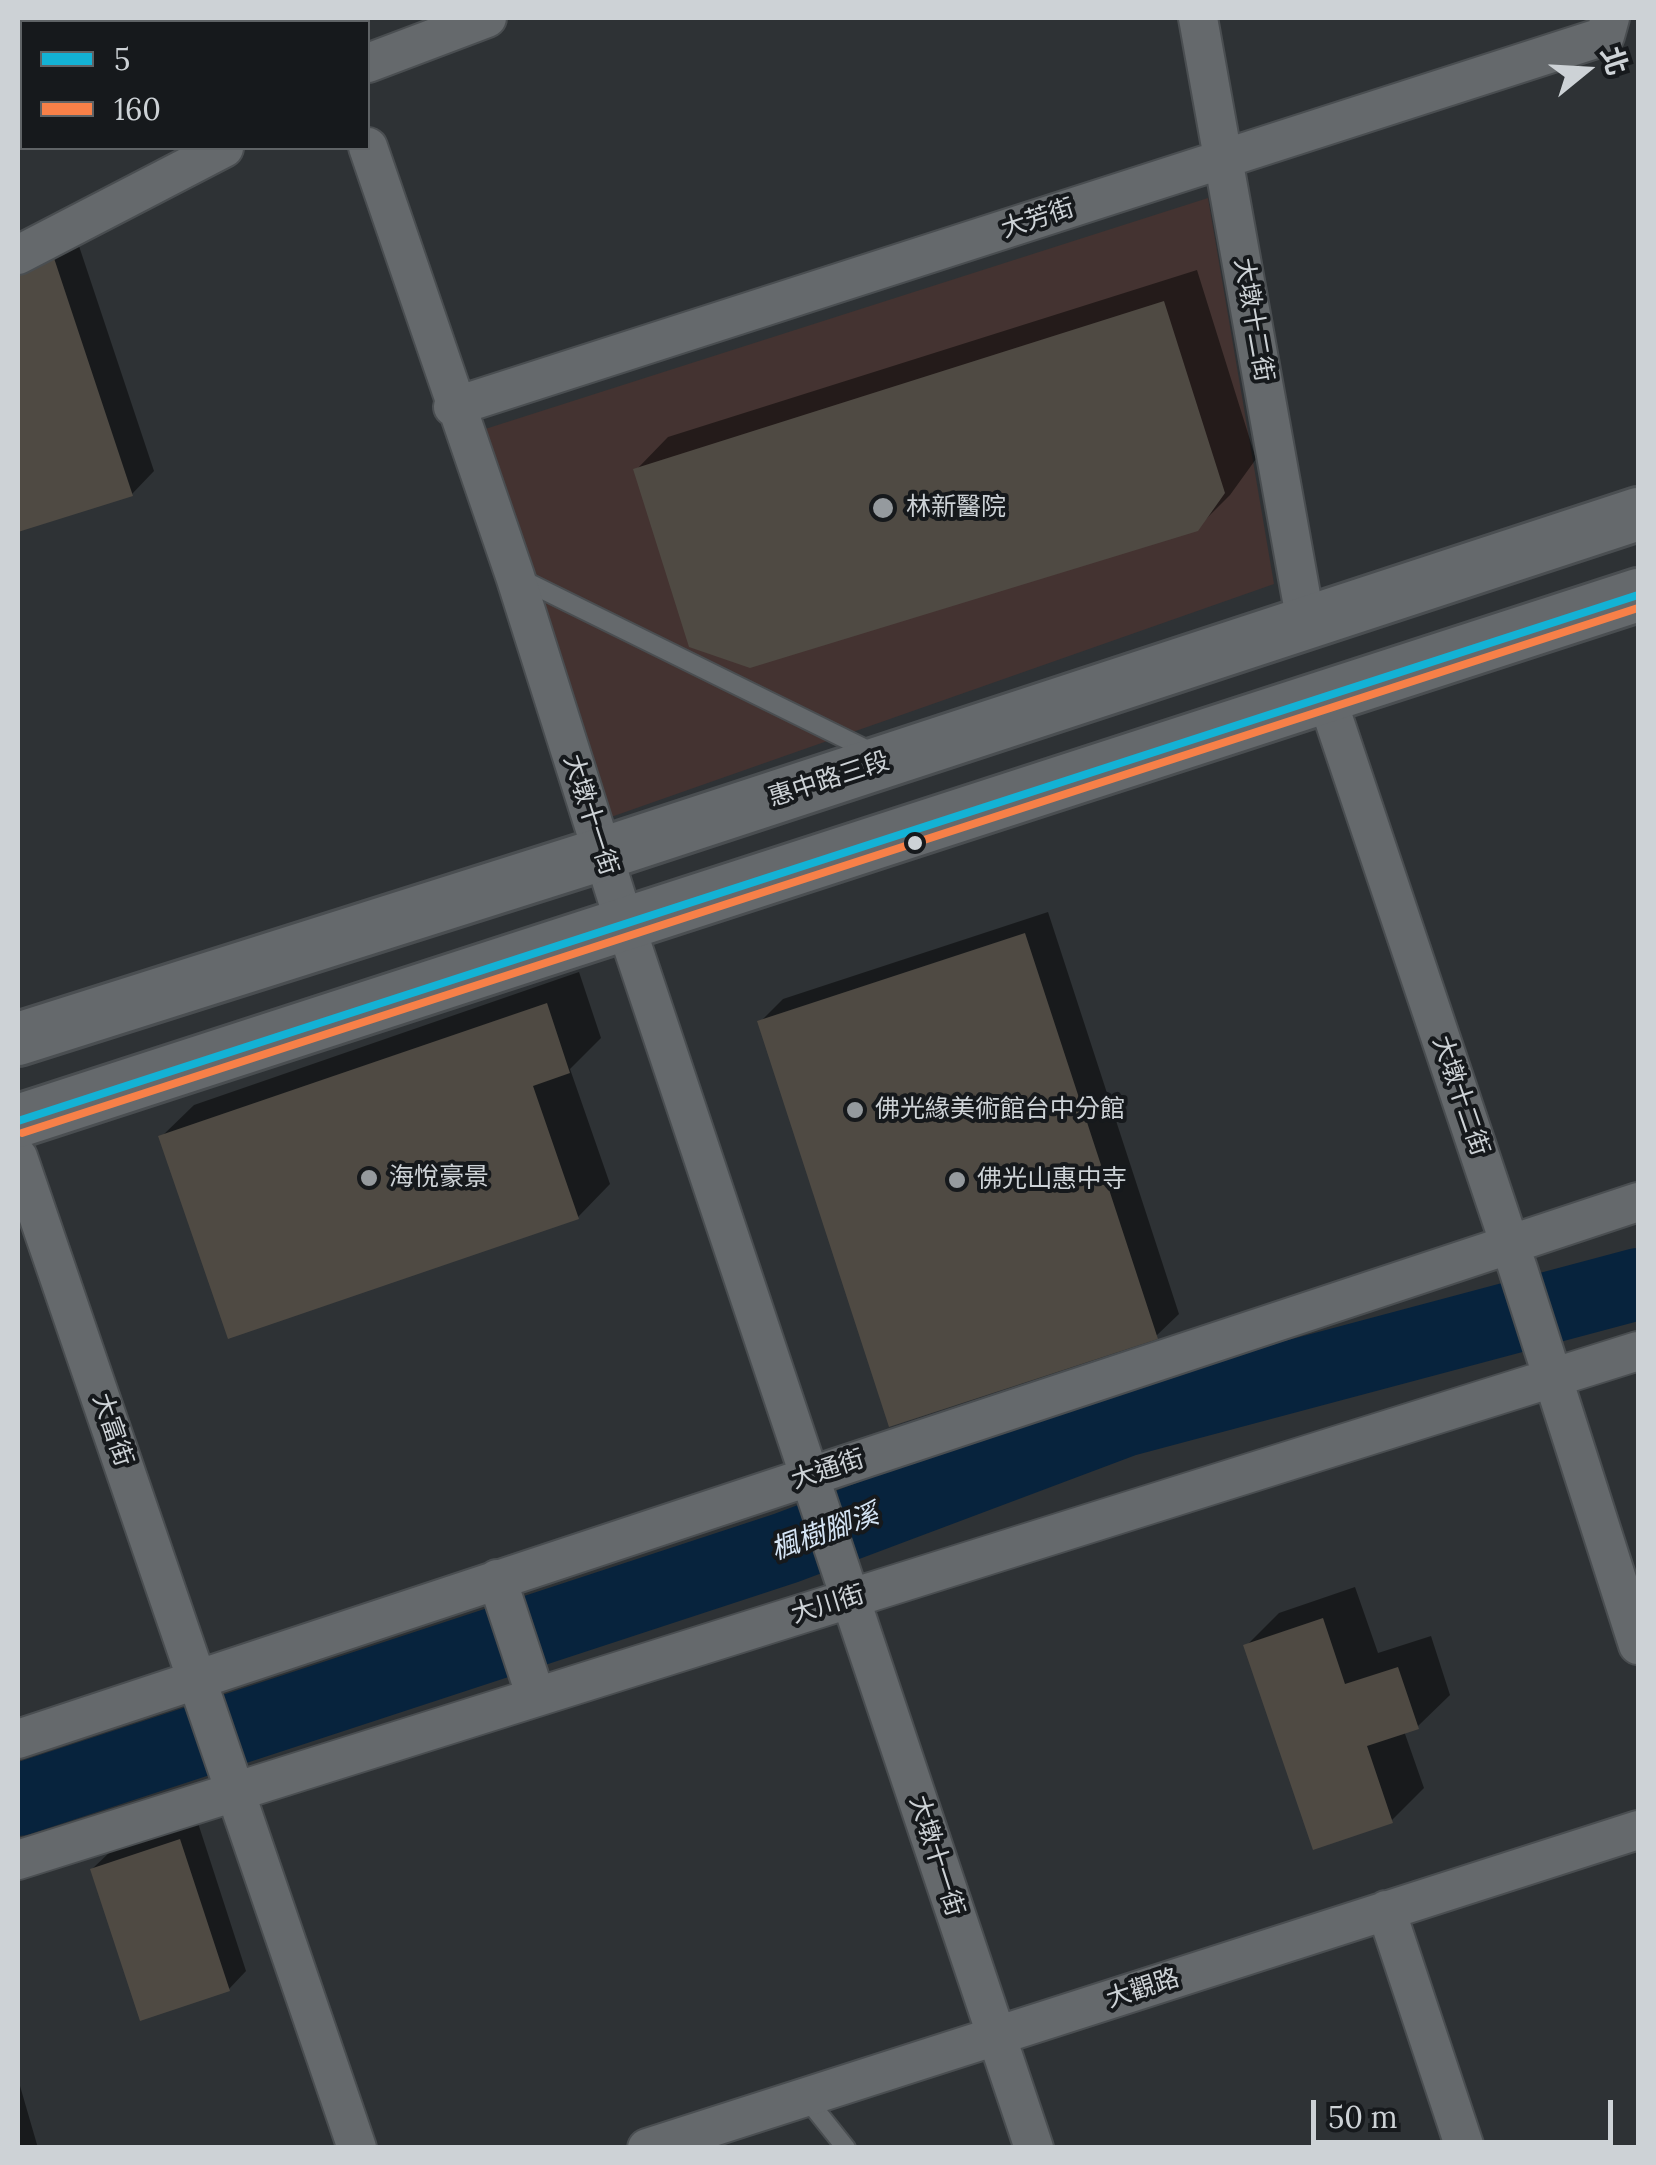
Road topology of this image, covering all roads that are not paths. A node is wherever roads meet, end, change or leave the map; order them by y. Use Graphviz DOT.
graph roads {
  1 [pos="487,18"];
  2 [pos="1198,18"];
  3 [pos="1610,18"];
  4 [pos="370,62"];
  5 [pos="220,150"];
  6 [pos="369,150"];
  7 [pos="1225,159"];
  8 [pos="18,255"];
  9 [pos="454,407"];
  10 [pos="1638,514"];
  11 [pos="514,576"];
  12 [pos="1638,594"];
  13 [pos="1306,623"];
  14 [pos="1326,696"];
  15 [pos="888,760"];
  16 [pos="602,854"];
  17 [pos="625,924"];
  18 [pos="18,1039"];
  19 [pos="18,1121"];
  20 [pos="18,1156"];
  21 [pos="1638,1202"];
  22 [pos="1514,1256"];
  23 [pos="1638,1351"];
  24 [pos="1549,1364"];
  25 [pos="810,1480"];
  26 [pos="844,1582"];
  27 [pos="501,1591"];
  28 [pos="1638,1645"];
  29 [pos="533,1688"];
  30 [pos="201,1690"];
  31 [pos="18,1739"];
  32 [pos="232,1782"];
  33 [pos="1638,1830"];
  34 [pos="18,1860"];
  35 [pos="1386,1910"];
  36 [pos="996,2036"];
  37 [pos="806,2097"];
  38 [pos="357,2148"];
  39 [pos="647,2148"];
  40 [pos="846,2148"];
  41 [pos="1034,2148"];
  42 [pos="1465,2148"];
  1 -- 4 [label="street"];
  2 -- 7 [label="street, 大墩十二街"];
  3 -- 7 [label="street, 大芳街"];
  5 -- 8 [label="street"];
  6 -- 9 [label="street, 大墩十一街"];
  7 -- 9 [label="street, 大芳街"];
  7 -- 13 [label="street, 大墩十二街"];
  9 -- 11 [label="street, 大墩十一街"];
  10 -- 13 [label="street, 惠中路三段"];
  11 -- 15 [label="lane"];
  11 -- 16 [label="street, 大墩十一街"];
  12 -- 14 [label="street"];
  13 -- 15 [label="street, 惠中路三段"];
  14 -- 17 [label="street"];
  14 -- 22 [label="street, 大墩十二街"];
  15 -- 16 [label="street, 惠中路三段"];
  16 -- 17 [label="street, 大墩十一街"];
  16 -- 18 [label="street, 惠中路三段"];
  17 -- 19 [label="street"];
  17 -- 25 [label="street, 大墩十一街"];
  20 -- 30 [label="street, 大富街"];
  21 -- 22 [label="street, 大通街"];
  22 -- 24 [label="street, 大墩十二街"];
  22 -- 25 [label="street, 大通街"];
  23 -- 24 [label="street, 大川街"];
  24 -- 26 [label="street, 大川街"];
  24 -- 28 [label="street"];
  25 -- 26 [label="street, 大墩十一街"];
  25 -- 27 [label="street, 大通街"];
  26 -- 29 [label="street, 大川街"];
  26 -- 36 [label="street, 大墩十一街"];
  27 -- 29 [label="street"];
  27 -- 30 [label="street, 大通街"];
  29 -- 32 [label="street, 大川街"];
  30 -- 31 [label="street, 大通街"];
  30 -- 32 [label="street, 大富街"];
  32 -- 34 [label="street, 大川街"];
  32 -- 38 [label="street"];
  33 -- 35 [label="street, 大觀路"];
  35 -- 36 [label="street, 大觀路"];
  35 -- 42 [label="street"];
  36 -- 37 [label="street, 大觀路"];
  36 -- 41 [label="street, 大墩十一街"];
  37 -- 39 [label="street, 大觀路"];
  37 -- 40 [label="lane"];
}
